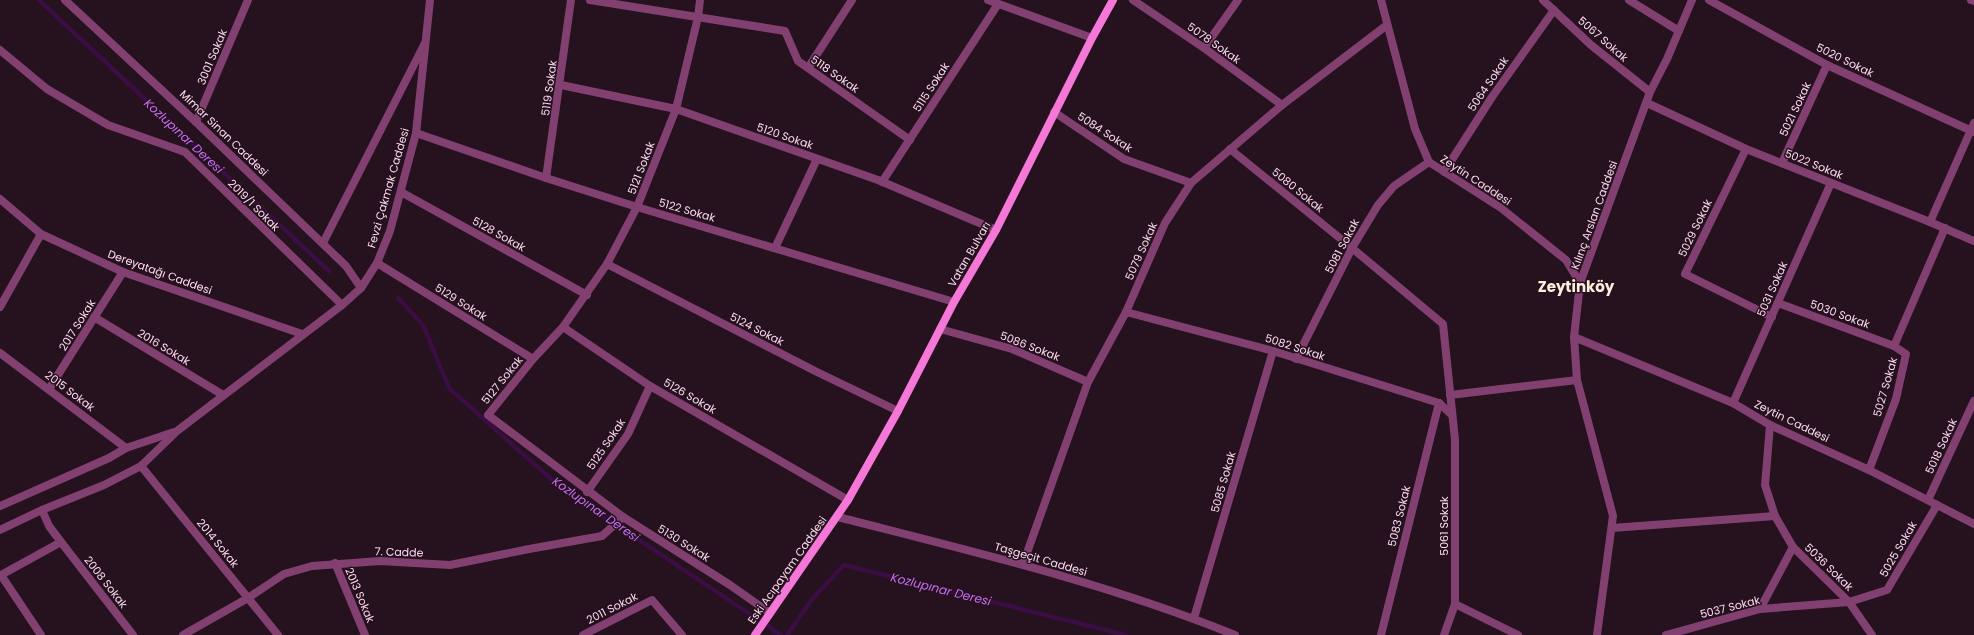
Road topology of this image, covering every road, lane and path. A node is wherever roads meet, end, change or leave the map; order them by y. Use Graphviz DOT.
graph roads {
  1 [pos="65,0"];
  2 [pos="248,0"];
  3 [pos="430,0"];
  4 [pos="571,0"];
  5 [pos="590,0"];
  6 [pos="700,0"];
  7 [pos="852,0"];
  8 [pos="988,0"];
  9 [pos="1113,0"];
  10 [pos="1133,0"];
  11 [pos="1238,0"];
  12 [pos="1381,0"];
  13 [pos="1543,0"];
  14 [pos="1629,0"];
  15 [pos="1692,0"];
  16 [pos="1709,0"];
  17 [pos="1971,0"];
  18 [pos="1974,1"];
  19 [pos="998,4"];
  20 [pos="1554,10"];
  21 [pos="698,17"];
  22 [pos="1388,25"];
  23 [pos="1679,31"];
  24 [pos="1092,38"];
  25 [pos="425,42"];
  26 [pos="1204,48"];
  27 [pos="0,50"];
  28 [pos="1828,65"];
  29 [pos="808,68"];
  30 [pos="561,85"];
  31 [pos="1650,92"];
  32 [pos="1647,103"];
  33 [pos="1282,105"];
  34 [pos="676,109"];
  35 [pos="1054,112"];
  36 [pos="196,122"];
  37 [pos="1973,128"];
  38 [pos="416,133"];
  39 [pos="910,140"];
  40 [pos="1746,149"];
  41 [pos="1230,150"];
  42 [pos="817,159"];
  43 [pos="1429,162"];
  44 [pos="1782,163"];
  45 [pos="1444,172"];
  46 [pos="546,178"];
  47 [pos="882,182"];
  48 [pos="1191,183"];
  49 [pos="1832,183"];
  50 [pos="401,192"];
  51 [pos="0,199"];
  52 [pos="637,207"];
  53 [pos="1930,222"];
  54 [pos="1945,228"];
  55 [pos="996,230"];
  56 [pos="42,234"];
  57 [pos="1974,241"];
  58 [pos="323,243"];
  59 [pos="775,248"];
  60 [pos="1352,248"];
  61 [pos="378,263"];
  62 [pos="607,264"];
  63 [pos="123,272"];
  64 [pos="1580,283"];
  65 [pos="361,288"];
  66 [pos="587,295"];
  67 [pos="954,302"];
  68 [pos="1778,303"];
  69 [pos="342,305"];
  70 [pos="0,307"];
  71 [pos="1126,312"];
  72 [pos="94,317"];
  73 [pos="1772,317"];
  74 [pos="563,327"];
  75 [pos="940,329"];
  76 [pos="302,334"];
  77 [pos="1574,337"];
  78 [pos="1894,346"];
  79 [pos="1273,351"];
  80 [pos="0,353"];
  81 [pos="533,359"];
  82 [pos="1296,360"];
  83 [pos="1577,380"];
  84 [pos="1088,382"];
  85 [pos="650,386"];
  86 [pos="49,389"];
  87 [pos="223,395"];
  88 [pos="1450,395"];
  89 [pos="1974,401"];
  90 [pos="1439,403"];
  91 [pos="1733,403"];
  92 [pos="898,411"];
  93 [pos="488,415"];
  94 [pos="1452,415"];
  95 [pos="1770,425"];
  96 [pos="177,431"];
  97 [pos="126,448"];
  98 [pos="141,466"];
  99 [pos="1869,470"];
  100 [pos="587,492"];
  101 [pos="848,500"];
  102 [pos="1928,500"];
  103 [pos="1937,505"];
  104 [pos="0,506"];
  105 [pos="42,510"];
  106 [pos="1775,516"];
  107 [pos="838,517"];
  108 [pos="620,520"];
  109 [pos="1974,524"];
  110 [pos="1612,528"];
  111 [pos="0,530"];
  112 [pos="61,542"];
  113 [pos="1793,547"];
  114 [pos="335,563"];
  115 [pos="1023,564"];
  116 [pos="248,598"];
  117 [pos="1849,602"];
  118 [pos="1454,604"];
  119 [pos="1760,609"];
  120 [pos="768,615"];
  121 [pos="1194,618"];
  122 [pos="41,635"];
  123 [pos="133,635"];
  124 [pos="184,635"];
  125 [pos="278,635"];
  126 [pos="365,635"];
  127 [pos="583,635"];
  128 [pos="682,635"];
  129 [pos="755,635"];
  130 [pos="1235,635"];
  131 [pos="1381,635"];
  132 [pos="1444,635"];
  133 [pos="1518,635"];
  134 [pos="1597,635"];
  135 [pos="1666,635"];
  136 [pos="1872,635"];
  1 -- 36 [label="street, Mimar Sinan Caddesi"];
  2 -- 36 [label="street, 3001 Sokak"];
  3 -- 25 [label="street, Fevzi Çakmak Caddesi"];
  4 -- 30 [label="street, 5119 Sokak"];
  5 -- 21 [label="street, 5118 Sokak"];
  6 -- 21 [label="street, 5121 Sokak"];
  7 -- 29 [label="street"];
  8 -- 19 [label="street"];
  9 -- 24 [label="main road, Vatan Bulvarı"];
  10 -- 26 [label="street, 5078 Sokak"];
  11 -- 26 [label="street"];
  12 -- 22 [label="street, Zeytin Caddesi"];
  13 -- 20 [label="street, 5067 Sokak"];
  14 -- 23 [label="street"];
  15 -- 23 [label="street, Kılınç Arslan Caddesi"];
  16 -- 28 [label="street, 5020 Sokak"];
  17 -- 18 [label="street"];
  19 -- 24 [label="street"];
  19 -- 39 [label="street, 5115 Sokak"];
  20 -- 31 [label="street, 5067 Sokak"];
  20 -- 45 [label="street, 5064 Sokak"];
  21 -- 29 [label="street, 5118 Sokak"];
  21 -- 34 [label="street, 5121 Sokak"];
  22 -- 33 [label="street, 5079 Sokak"];
  22 -- 43 [label="street, Zeytin Caddesi"];
  23 -- 31 [label="street, Kılınç Arslan Caddesi"];
  24 -- 35 [label="main road, Vatan Bulvarı"];
  25 -- 38 [label="street, Fevzi Çakmak Caddesi"];
  25 -- 58 [label="street"];
  26 -- 33 [label="street, 5078 Sokak"];
  27 -- 69 [label="street, 2019/1 Sokak"];
  28 -- 37 [label="street, 5020 Sokak"];
  28 -- 44 [label="street, 5021 Sokak"];
  29 -- 39 [label="street, 5118 Sokak"];
  30 -- 34 [label="street, 5120 Sokak"];
  30 -- 46 [label="street, 5119 Sokak"];
  31 -- 32 [label="street, Kılınç Arslan Caddesi"];
  32 -- 40 [label="street, 5022 Sokak"];
  32 -- 64 [label="street, Kılınç Arslan Caddesi"];
  33 -- 41 [label="street, 5079 Sokak"];
  34 -- 42 [label="street, 5120 Sokak"];
  34 -- 52 [label="street, 5121 Sokak"];
  35 -- 48 [label="street, 5084 Sokak"];
  35 -- 55 [label="main road, Vatan Bulvarı"];
  36 -- 58 [label="street, Mimar Sinan Caddesi"];
  37 -- 53 [label="street"];
  38 -- 46 [label="street, 5122 Sokak"];
  38 -- 50 [label="street, Fevzi Çakmak Caddesi"];
  39 -- 47 [label="street, 5115 Sokak"];
  40 -- 44 [label="street, 5022 Sokak"];
  40 -- 73 [label="street, 5029 Sokak"];
  41 -- 48 [label="street, 5079 Sokak"];
  41 -- 60 [label="street, 5080 Sokak"];
  42 -- 47 [label="street, 5120 Sokak"];
  42 -- 59 [label="street"];
  43 -- 45 [label="street, Zeytin Caddesi"];
  43 -- 60 [label="street, 5081 Sokak"];
  44 -- 49 [label="street, 5022 Sokak"];
  45 -- 64 [label="street, Zeytin Caddesi"];
  46 -- 52 [label="street, 5122 Sokak"];
  47 -- 55 [label="street, 5120 Sokak"];
  48 -- 71 [label="street, 5079 Sokak"];
  49 -- 53 [label="street, 5022 Sokak"];
  49 -- 68 [label="street, 5031 Sokak"];
  50 -- 61 [label="street, Fevzi Çakmak Caddesi"];
  50 -- 66 [label="street, 5128 Sokak"];
  51 -- 56 [label="street, Dereyatağı Caddesi"];
  52 -- 59 [label="street, 5122 Sokak"];
  52 -- 62 [label="street, 5121 Sokak"];
  53 -- 54 [label="street, 5022 Sokak"];
  54 -- 57 [label="street, 5022 Sokak"];
  54 -- 78 [label="street, 5027 Sokak"];
  55 -- 67 [label="main road, Vatan Bulvarı"];
  56 -- 63 [label="street, Dereyatağı Caddesi"];
  56 -- 70 [label="street"];
  58 -- 65 [label="street, Mimar Sinan Caddesi"];
  59 -- 67 [label="street, 5122 Sokak"];
  60 -- 82 [label="street, 5081 Sokak"];
  60 -- 88 [label="street"];
  61 -- 65 [label="street, Fevzi Çakmak Caddesi"];
  61 -- 81 [label="street, 5129 Sokak"];
  62 -- 66 [label="street, 5121 Sokak"];
  62 -- 92 [label="street, 5124 Sokak"];
  63 -- 72 [label="street, 2017 Sokak"];
  63 -- 76 [label="street, Dereyatağı Caddesi"];
  64 -- 77 [label="street, Kılınç Arslan Caddesi"];
  65 -- 69 [label="street, Fevzi Çakmak Caddesi"];
  66 -- 74 [label="street, 5121 Sokak"];
  67 -- 75 [label="main road, Vatan Bulvarı"];
  68 -- 73 [label="street, 5031 Sokak"];
  68 -- 78 [label="street, 5030 Sokak"];
  69 -- 76 [label="street, Fevzi Çakmak Caddesi"];
  71 -- 79 [label="street, 5082 Sokak"];
  71 -- 84 [label="street, 5079 Sokak"];
  72 -- 86 [label="street, 2017 Sokak"];
  72 -- 87 [label="street, 2016 Sokak"];
  73 -- 91 [label="street, 5031 Sokak"];
  74 -- 81 [label="street"];
  74 -- 85 [label="street, 5126 Sokak"];
  75 -- 84 [label="street, 5086 Sokak"];
  75 -- 92 [label="main road, Vatan Bulvarı"];
  76 -- 87 [label="street, Fevzi Çakmak Caddesi"];
  77 -- 83 [label="street, Kılınç Arslan Caddesi"];
  77 -- 91 [label="street, Zeytin Caddesi"];
  78 -- 99 [label="street, 5027 Sokak"];
  79 -- 82 [label="street, 5082 Sokak"];
  79 -- 121 [label="street, 5085 Sokak"];
  80 -- 86 [label="street, 2015 Sokak"];
  81 -- 93 [label="street, 5127 Sokak"];
  82 -- 90 [label="street, 5082 Sokak"];
  83 -- 88 [label="street"];
  83 -- 110 [label="street, Kılınç Arslan Caddesi"];
  84 -- 115 [label="street, 5079 Sokak"];
  85 -- 100 [label="street, 5125 Sokak"];
  85 -- 101 [label="street, 5126 Sokak"];
  86 -- 97 [label="street, 2015 Sokak"];
  87 -- 96 [label="street, Fevzi Çakmak Caddesi"];
  88 -- 94 [label="street, 5061 Sokak"];
  89 -- 102 [label="street, 5018 Sokak"];
  90 -- 94 [label="street, 5082 Sokak"];
  90 -- 131 [label="street, 5083 Sokak"];
  91 -- 95 [label="street, Zeytin Caddesi"];
  92 -- 101 [label="main road, Vatan Bulvarı"];
  93 -- 100 [label="street, 5130 Sokak"];
  94 -- 118 [label="street, 5061 Sokak"];
  95 -- 99 [label="street, Zeytin Caddesi"];
  95 -- 106 [label="street, 5036 Sokak"];
  96 -- 97 [label="street"];
  96 -- 98 [label="street"];
  97 -- 104 [label="street"];
  98 -- 105 [label="street"];
  98 -- 116 [label="street, 2014 Sokak"];
  99 -- 102 [label="street, Zeytin Caddesi"];
  100 -- 108 [label="street, 5130 Sokak"];
  101 -- 107 [label="main road, Vatan Bulvarı"];
  102 -- 103 [label="street, Zeytin Caddesi"];
  103 -- 109 [label="street, Zeytin Caddesi"];
  103 -- 117 [label="street, 5025 Sokak"];
  105 -- 111 [label="street"];
  105 -- 112 [label="street, 2008 Sokak"];
  106 -- 110 [label="street"];
  106 -- 113 [label="street, 5036 Sokak"];
  107 -- 115 [label="street, Taşgeçit Caddesi"];
  107 -- 120 [label="main road, Eski Acıpayam Caddesi"];
  108 -- 114 [label="street, 7. Cadde"];
  108 -- 120 [label="street, 5130 Sokak"];
  110 -- 134 [label="street, Kılınç Arslan Caddesi"];
  112 -- 122 [label="street"];
  112 -- 123 [label="street, 2008 Sokak"];
  113 -- 117 [label="street, 5036 Sokak"];
  113 -- 119 [label="street"];
  114 -- 116 [label="street, 7. Cadde"];
  114 -- 126 [label="street, 2013 Sokak"];
  115 -- 121 [label="street, Taşgeçit Caddesi"];
  116 -- 124 [label="street, 7. Cadde"];
  116 -- 125 [label="street, 2014 Sokak"];
  117 -- 119 [label="street, 5037 Sokak"];
  117 -- 136 [label="street, 5036 Sokak"];
  118 -- 132 [label="street, 5061 Sokak"];
  118 -- 133 [label="street"];
  119 -- 135 [label="street, 5037 Sokak"];
  120 -- 129 [label="main road, Eski Acıpayam Caddesi"];
  121 -- 130 [label="street, Taşgeçit Caddesi"];
  127 -- 128 [label="street, 2011 Sokak"];
}
